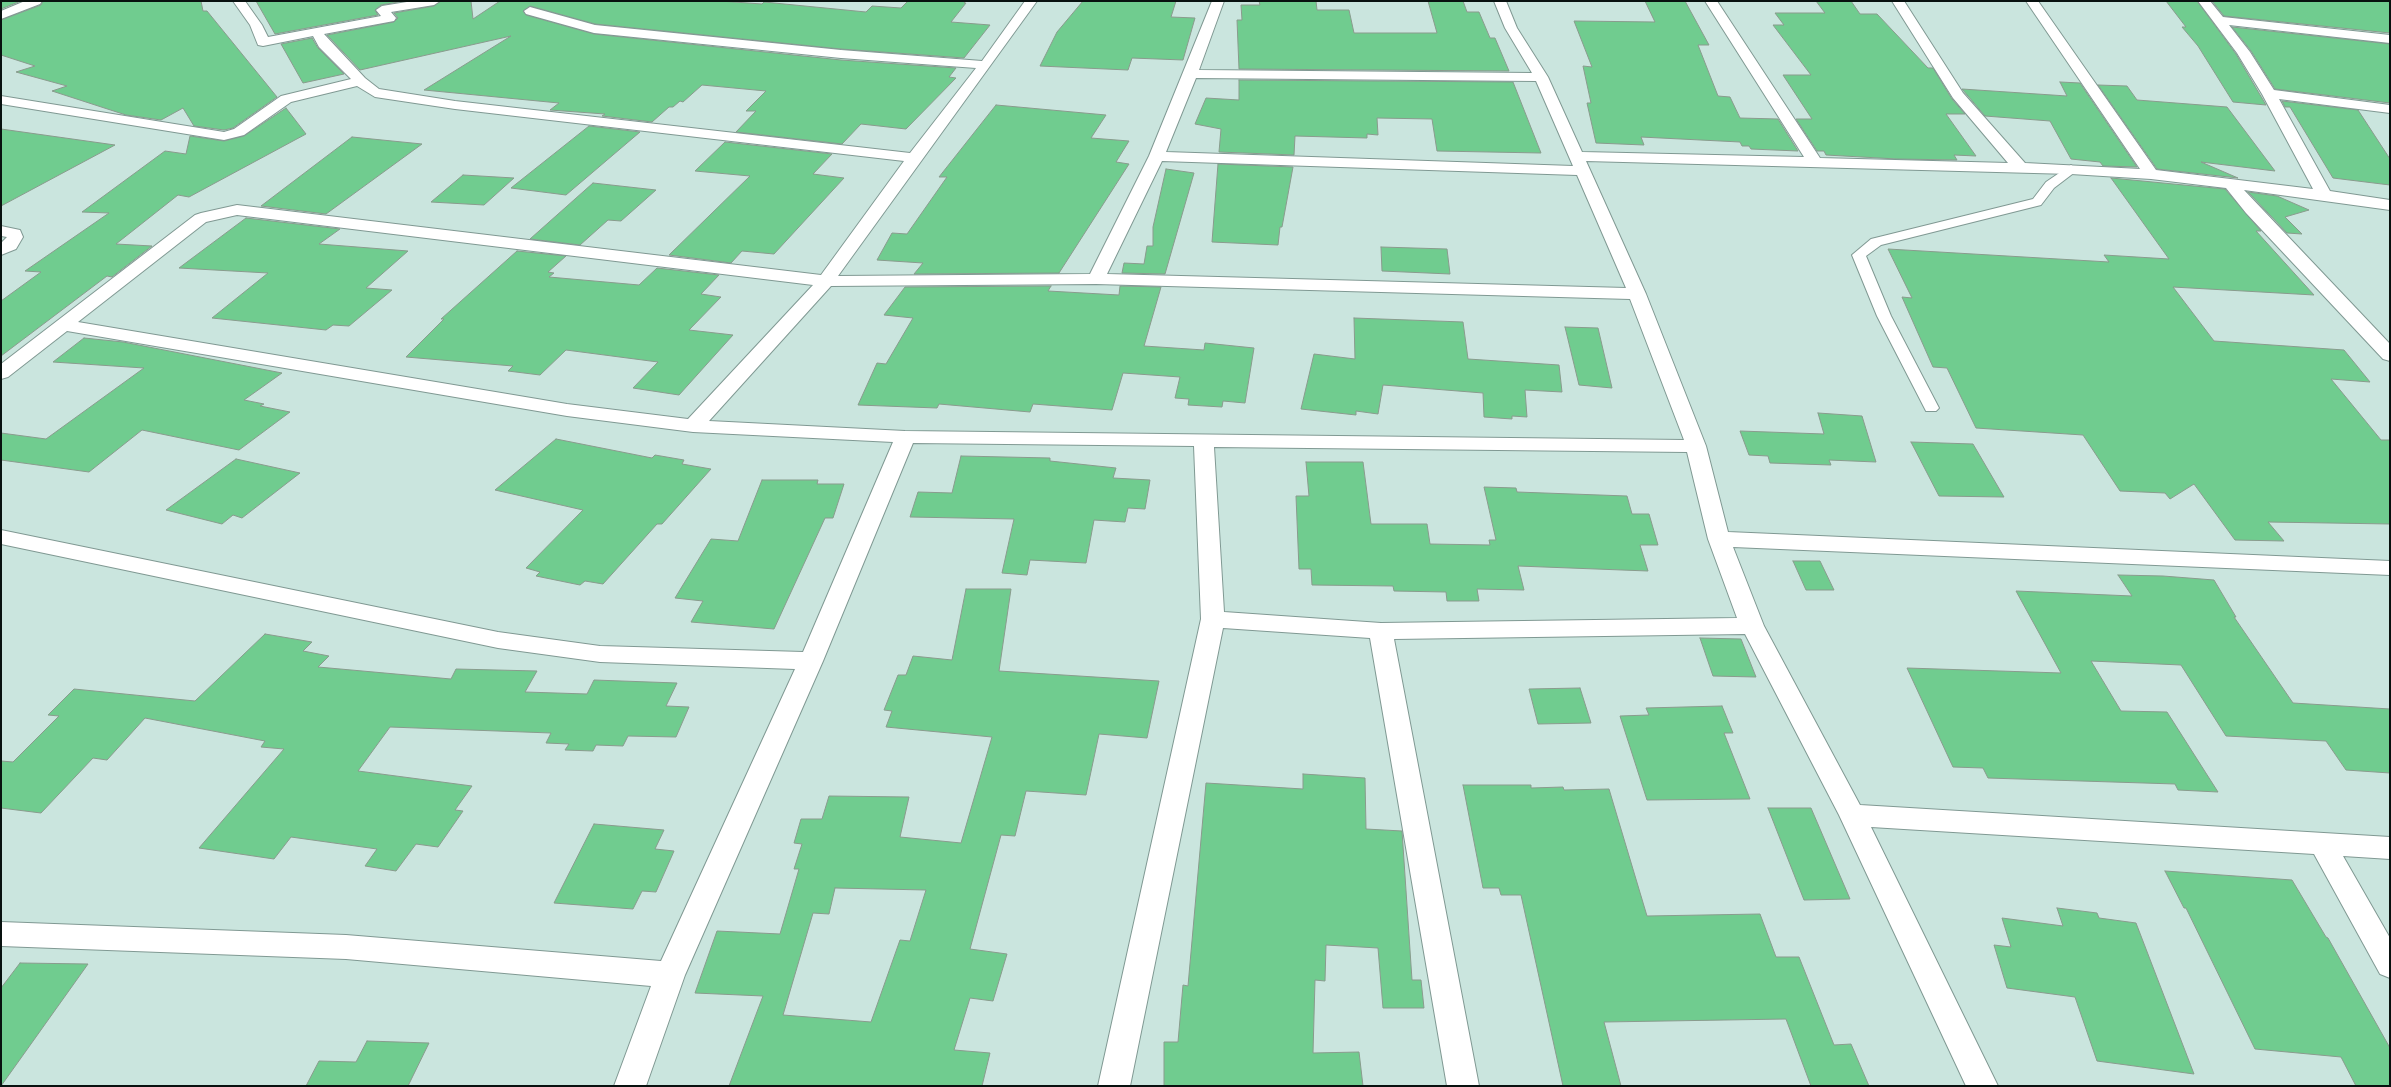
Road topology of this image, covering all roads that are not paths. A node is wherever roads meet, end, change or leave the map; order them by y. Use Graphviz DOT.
graph roads {
  1 [pos="36,1"];
  2 [pos="239,1"];
  3 [pos="434,1"];
  4 [pos="1031,1"];
  5 [pos="1218,1"];
  6 [pos="1500,1"];
  7 [pos="1710,1"];
  8 [pos="1898,1"];
  9 [pos="2032,1"];
  10 [pos="2204,1"];
  11 [pos="530,11"];
  12 [pos="1,15"];
  13 [pos="2218,20"];
  14 [pos="317,33"];
  15 [pos="2390,39"];
  16 [pos="986,65"];
  17 [pos="1191,74"];
  18 [pos="1541,77"];
  19 [pos="360,81"];
  20 [pos="2269,94"];
  21 [pos="1,100"];
  22 [pos="2390,109"];
  23 [pos="1157,156"];
  24 [pos="914,158"];
  25 [pos="1814,161"];
  26 [pos="1580,163"];
  27 [pos="2021,168"];
  28 [pos="2071,169"];
  29 [pos="2151,174"];
  30 [pos="2230,183"];
  31 [pos="2324,195"];
  32 [pos="2390,206"];
  33 [pos="1,231"];
  34 [pos="1,250"];
  35 [pos="1096,279"];
  36 [pos="826,281"];
  37 [pos="1637,294"];
  38 [pos="66,325"];
  39 [pos="2390,355"];
  40 [pos="1,373"];
  41 [pos="1931,408"];
  42 [pos="693,426"];
  43 [pos="905,437"];
  44 [pos="1204,440"];
  45 [pos="1696,446"];
  46 [pos="1,537"];
  47 [pos="1719,539"];
  48 [pos="2390,568"];
  49 [pos="1213,619"];
  50 [pos="1752,626"];
  51 [pos="1381,631"];
  52 [pos="811,661"];
  53 [pos="1852,815"];
  54 [pos="2322,844"];
  55 [pos="2390,848"];
  56 [pos="1,934"];
  57 [pos="2390,965"];
  58 [pos="670,975"];
  59 [pos="630,1086"];
  60 [pos="1114,1086"];
  61 [pos="1463,1086"];
  62 [pos="1982,1086"];
  1 -- 12 [label="street"];
  2 -- 14 [label="street"];
  3 -- 14 [label="street"];
  4 -- 16 [label="street"];
  5 -- 17 [label="street"];
  6 -- 18 [label="street"];
  7 -- 25 [label="street"];
  8 -- 27 [label="street"];
  9 -- 29 [label="street"];
  10 -- 13 [label="street"];
  11 -- 16 [label="street"];
  13 -- 15 [label="street"];
  13 -- 20 [label="street"];
  14 -- 19 [label="street"];
  16 -- 24 [label="street"];
  17 -- 18 [label="street"];
  17 -- 23 [label="street"];
  18 -- 26 [label="street"];
  19 -- 21 [label="street"];
  19 -- 24 [label="street"];
  20 -- 22 [label="street"];
  20 -- 31 [label="street"];
  23 -- 26 [label="street"];
  23 -- 35 [label="street"];
  24 -- 36 [label="street"];
  25 -- 26 [label="street"];
  25 -- 27 [label="street"];
  26 -- 37 [label="street"];
  27 -- 28 [label="street"];
  28 -- 29 [label="street"];
  28 -- 41 [label="lane"];
  29 -- 30 [label="street"];
  30 -- 31 [label="street"];
  30 -- 39 [label="street"];
  31 -- 32 [label="street"];
  33 -- 34 [label="street"];
  35 -- 36 [label="street"];
  35 -- 37 [label="street"];
  36 -- 38 [label="street"];
  36 -- 42 [label="street"];
  37 -- 45 [label="street"];
  38 -- 40 [label="street"];
  38 -- 42 [label="street"];
  42 -- 43 [label="street"];
  43 -- 44 [label="street"];
  43 -- 52 [label="street"];
  44 -- 45 [label="street"];
  44 -- 49 [label="street"];
  45 -- 47 [label="street"];
  46 -- 52 [label="street"];
  47 -- 48 [label="street"];
  47 -- 50 [label="street"];
  49 -- 51 [label="street"];
  49 -- 60 [label="street"];
  50 -- 51 [label="street"];
  50 -- 53 [label="street"];
  51 -- 61 [label="street"];
  52 -- 58 [label="street"];
  53 -- 54 [label="street"];
  53 -- 62 [label="street"];
  54 -- 55 [label="street"];
  54 -- 57 [label="street"];
  56 -- 58 [label="street"];
  58 -- 59 [label="street"];
}
